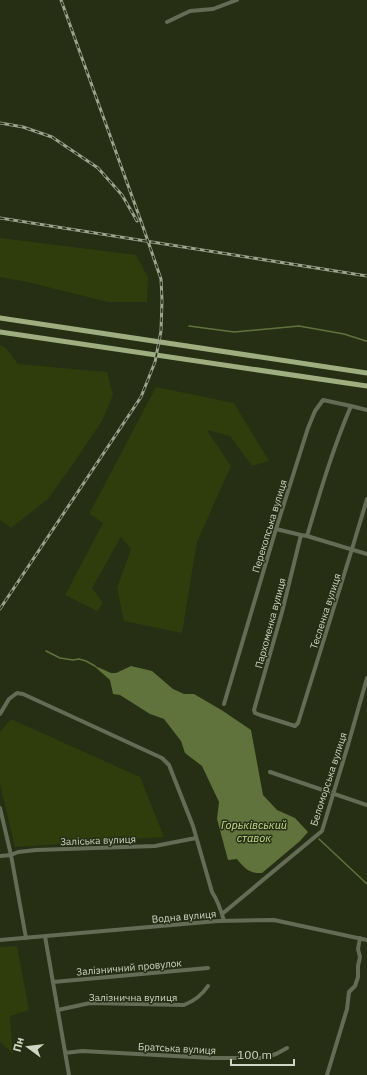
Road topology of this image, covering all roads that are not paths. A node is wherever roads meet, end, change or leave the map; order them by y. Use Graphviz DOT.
graph roads {
  1 [pos="237,0"];
  2 [pos="166,22"];
  3 [pos="0,318"];
  4 [pos="0,332"];
  5 [pos="367,373"];
  6 [pos="367,386"];
  7 [pos="352,406"];
  8 [pos="367,410"];
  9 [pos="367,499"];
  10 [pos="276,529"];
  11 [pos="301,535"];
  12 [pos="307,536"];
  13 [pos="352,549"];
  14 [pos="367,554"];
  15 [pos="367,678"];
  16 [pos="224,704"];
  17 [pos="0,714"];
  18 [pos="295,726"];
  19 [pos="270,772"];
  20 [pos="333,794"];
  21 [pos="367,805"];
  22 [pos="0,808"];
  23 [pos="196,838"];
  24 [pos="11,855"];
  25 [pos="0,856"];
  26 [pos="222,914"];
  27 [pos="224,921"];
  28 [pos="45,936"];
  29 [pos="26,938"];
  30 [pos="360,938"];
  31 [pos="0,940"];
  32 [pos="367,940"];
  33 [pos="208,968"];
  34 [pos="53,982"];
  35 [pos="208,986"];
  36 [pos="58,1010"];
  37 [pos="287,1048"];
  38 [pos="65,1053"];
  39 [pos="69,1075"];
  40 [pos="327,1075"];
  1 -- 2 [label="street"];
  3 -- 5 [label="main road"];
  4 -- 6 [label="main road"];
  7 -- 8 [label="street, Перекопська вулиця"];
  7 -- 10 [label="street, Перекопська вулиця"];
  7 -- 12 [label="street"];
  9 -- 13 [label="street, Тесленка вулиця"];
  10 -- 11 [label="street"];
  10 -- 16 [label="street, Перекопська вулиця"];
  11 -- 12 [label="street"];
  11 -- 18 [label="street, Пархоменка вулиця"];
  12 -- 13 [label="street"];
  13 -- 14 [label="street"];
  13 -- 18 [label="street, Тесленка вулиця"];
  15 -- 20 [label="street, Беломорська вулиця"];
  17 -- 23 [label="street"];
  19 -- 20 [label="street"];
  20 -- 21 [label="street"];
  20 -- 26 [label="street, Беломорська вулиця"];
  22 -- 24 [label="street"];
  23 -- 24 [label="street, Заліська вулиця"];
  23 -- 26 [label="street"];
  24 -- 25 [label="street, Заліська вулиця"];
  24 -- 29 [label="street"];
  26 -- 27 [label="street"];
  27 -- 28 [label="street, Водна вулиця"];
  27 -- 30 [label="street, Водна вулиця"];
  28 -- 29 [label="street, Водна вулиця"];
  28 -- 34 [label="street"];
  29 -- 31 [label="street, Водна вулиця"];
  30 -- 32 [label="street, Водна вулиця"];
  30 -- 40 [label="street"];
  33 -- 34 [label="street, Залізничний провулок"];
  34 -- 36 [label="street"];
  35 -- 36 [label="street, Залізнична вулиця"];
  36 -- 38 [label="street"];
  37 -- 38 [label="street, Братська вулиця"];
  38 -- 39 [label="street"];
}
